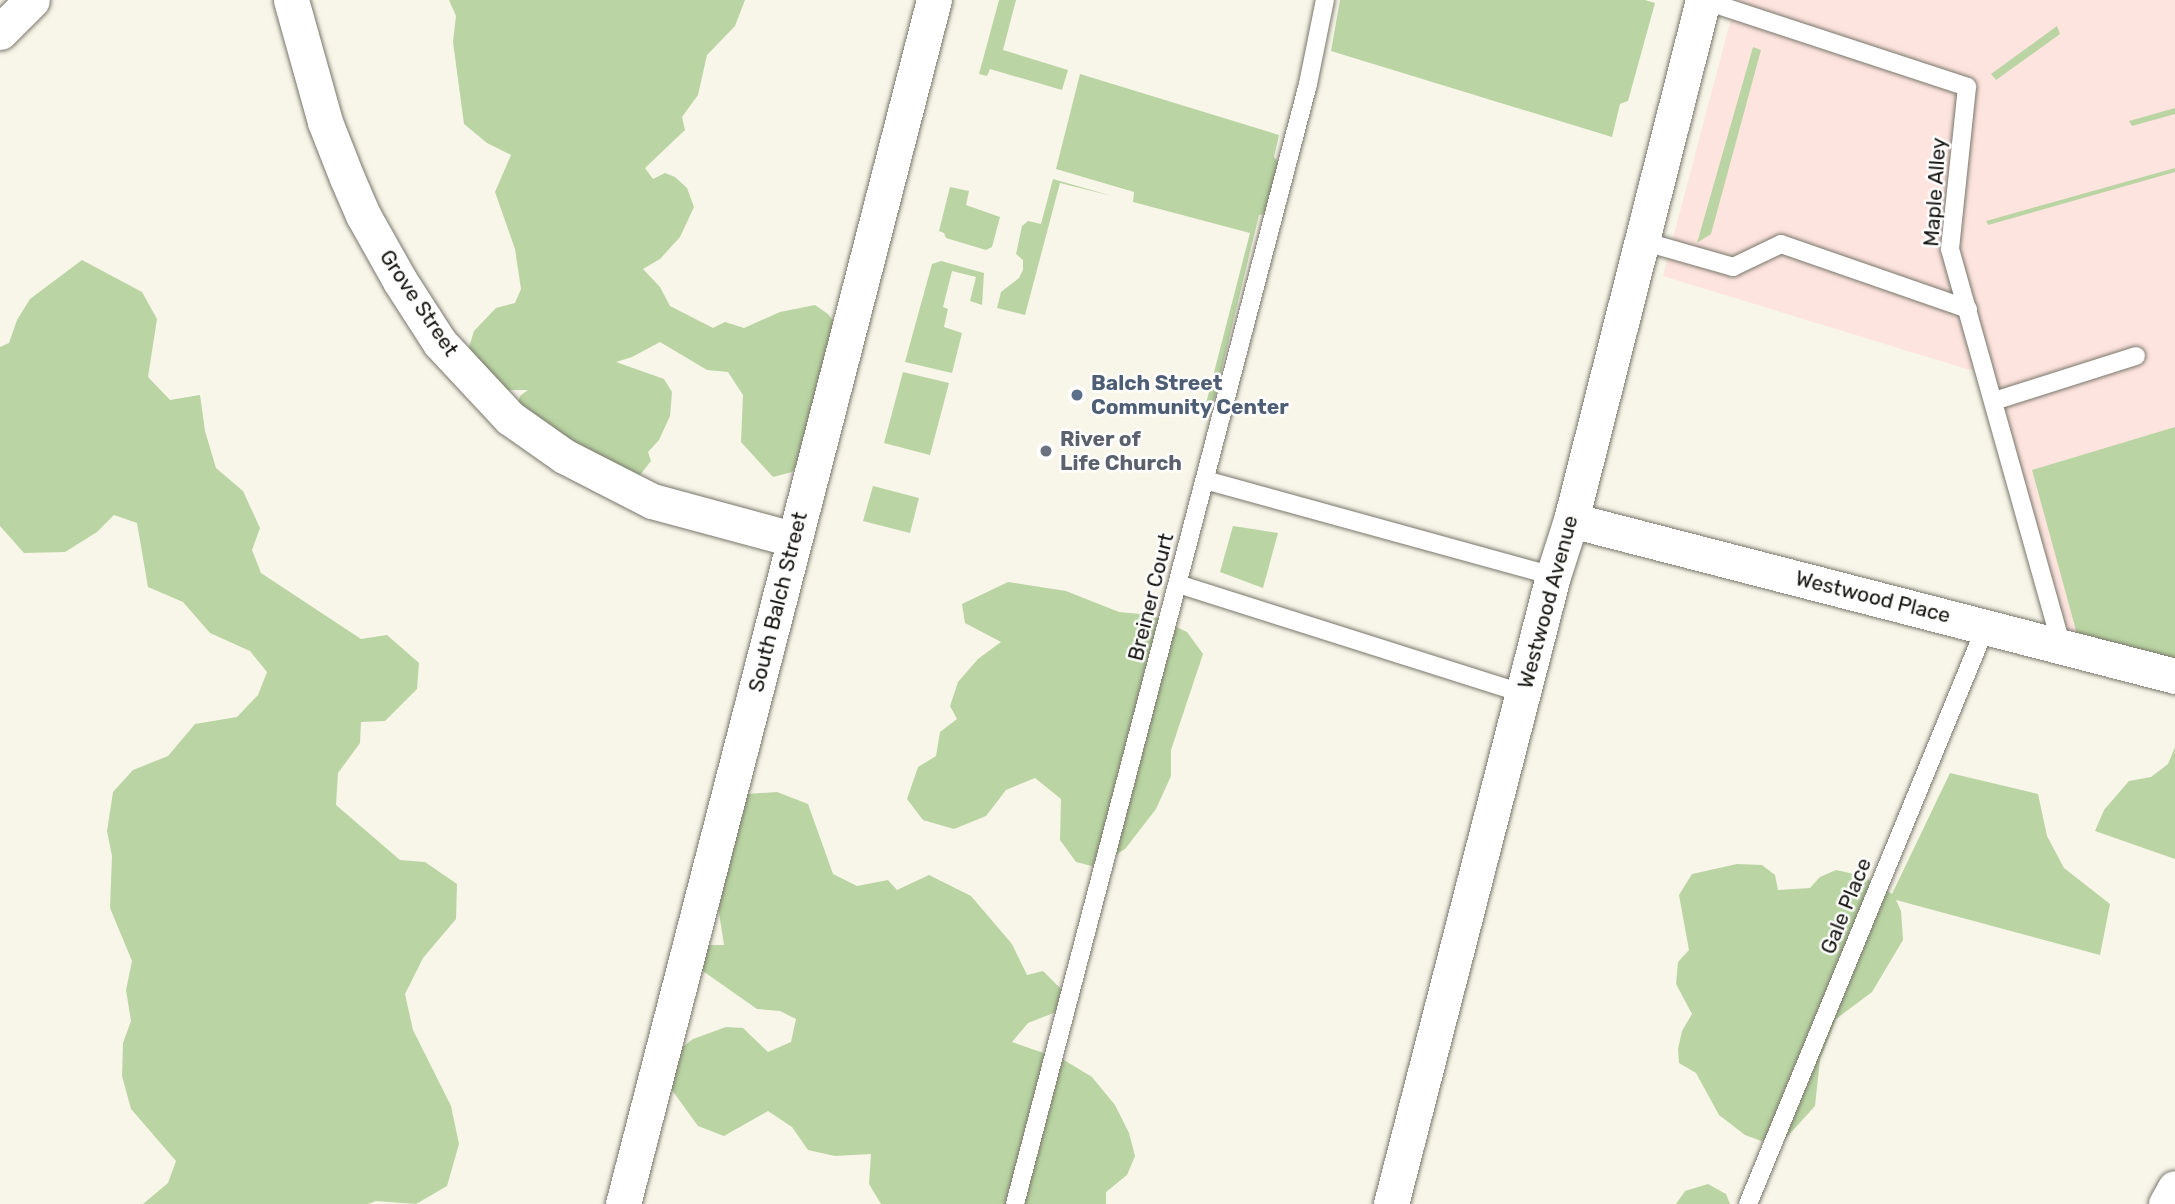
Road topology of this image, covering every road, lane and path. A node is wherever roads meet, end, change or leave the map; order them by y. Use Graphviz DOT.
graph roads {
  1 [pos="32,0"];
  2 [pos="291,0"];
  3 [pos="934,0"];
  4 [pos="1325,0"];
  5 [pos="1703,0"];
  6 [pos="0,32"];
  7 [pos="1642,241"];
  8 [pos="1968,309"];
  9 [pos="2136,356"];
  10 [pos="1994,401"];
  11 [pos="1205,480"];
  12 [pos="1571,520"];
  13 [pos="793,539"];
  14 [pos="1553,576"];
  15 [pos="1178,584"];
  16 [pos="1986,626"];
  17 [pos="2062,647"];
  18 [pos="2175,676"];
  19 [pos="1524,694"];
  20 [pos="2175,1188"];
  21 [pos="623,1204"];
  22 [pos="1015,1204"];
  23 [pos="1391,1204"];
  24 [pos="1748,1204"];
  25 [pos="2166,1204"];
  1 -- 6 [label="street"];
  2 -- 13 [label="street, Grove Street"];
  3 -- 13 [label="street, South Balch Street"];
  4 -- 11 [label="lane, Breiner Court"];
  5 -- 7 [label="street, Westwood Avenue"];
  5 -- 8 [label="lane, Maple Alley"];
  7 -- 8 [label="lane"];
  7 -- 12 [label="street, Westwood Avenue"];
  8 -- 10 [label="lane, Maple Alley"];
  9 -- 10 [label="lane"];
  10 -- 17 [label="lane, Maple Alley"];
  11 -- 14 [label="lane"];
  11 -- 15 [label="lane, Breiner Court"];
  12 -- 14 [label="street, Westwood Avenue"];
  12 -- 16 [label="street, Westwood Place"];
  13 -- 21 [label="street, South Balch Street"];
  14 -- 19 [label="street, Westwood Avenue"];
  15 -- 19 [label="lane"];
  15 -- 22 [label="lane, Breiner Court"];
  16 -- 17 [label="street, Westwood Place"];
  16 -- 24 [label="lane, Gale Place"];
  17 -- 18 [label="street, Westwood Place"];
  19 -- 23 [label="street, Westwood Avenue"];
  20 -- 25 [label="street"];
}
